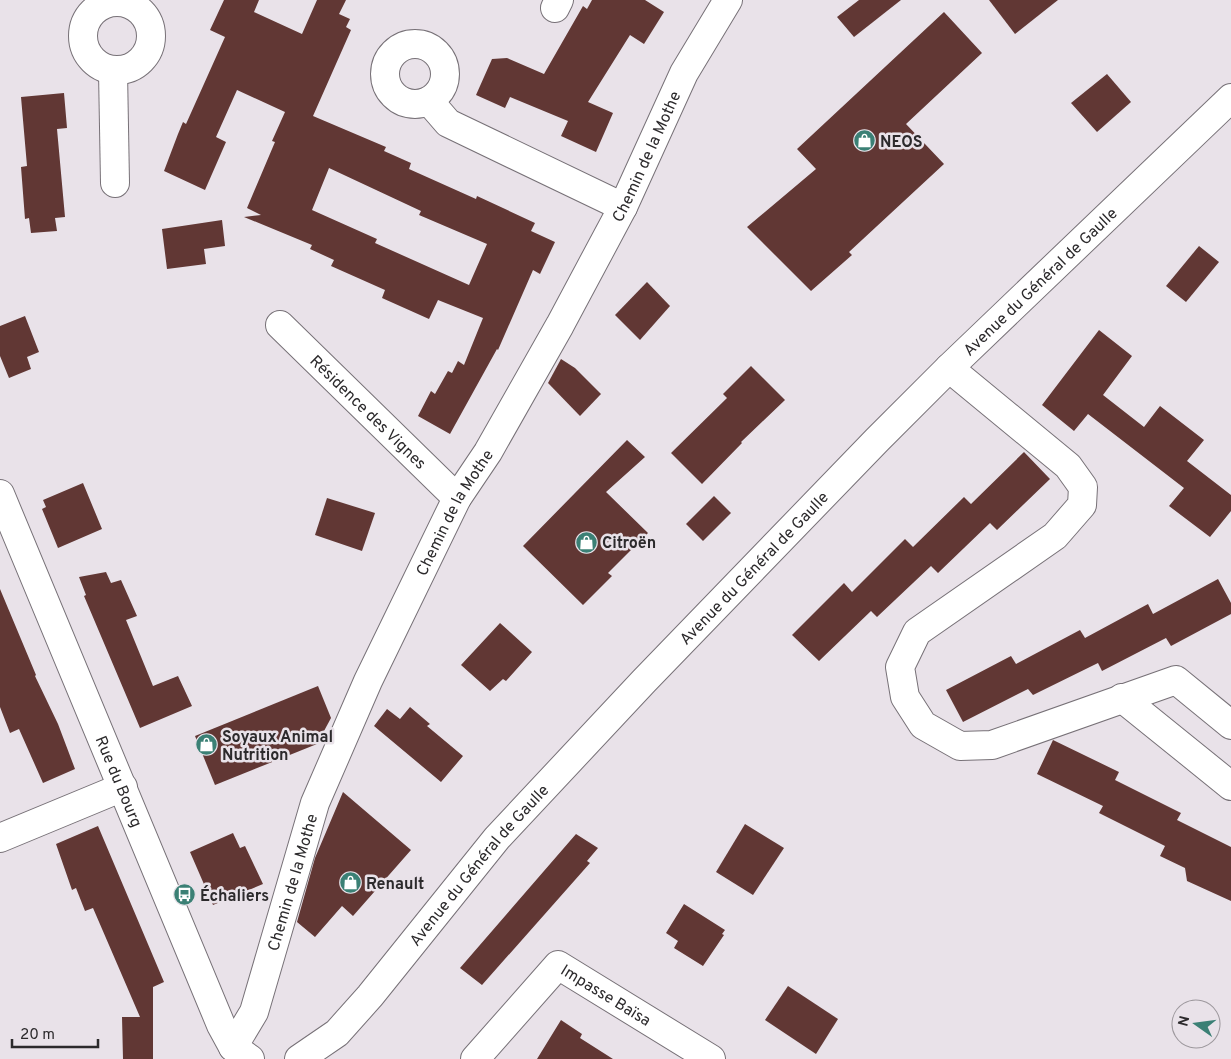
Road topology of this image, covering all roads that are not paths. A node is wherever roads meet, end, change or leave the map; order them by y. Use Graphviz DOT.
graph roads {
  1 [pos="728,0"];
  2 [pos="85,6"];
  3 [pos="113,71"];
  4 [pos="1231,98"];
  5 [pos="429,101"];
  6 [pos="116,183"];
  7 [pos="623,207"];
  8 [pos="280,325"];
  9 [pos="949,368"];
  10 [pos="0,494"];
  11 [pos="457,498"];
  12 [pos="1122,698"];
  13 [pos="1231,725"];
  14 [pos="1231,786"];
  15 [pos="123,787"];
  16 [pos="0,838"];
  17 [pos="242,1053"];
  18 [pos="299,1059"];
  19 [pos="475,1059"];
  20 [pos="711,1059"];
  1 -- 7 [label="street, Chemin de la Mothe"];
  2 -- 3 [label="street"];
  2 -- 3 [label="street"];
  3 -- 6 [label="street"];
  4 -- 9 [label="street, Avenue du Général de Gaulle"];
  5 -- 7 [label="street"];
  7 -- 11 [label="street, Chemin de la Mothe"];
  8 -- 11 [label="street, Résidence des Vignes"];
  9 -- 12 [label="street"];
  9 -- 18 [label="street, Avenue du Général de Gaulle"];
  10 -- 15 [label="street, Rue du Bourg"];
  11 -- 17 [label="street, Chemin de la Mothe"];
  12 -- 13 [label="street"];
  12 -- 14 [label="street"];
  15 -- 16 [label="street"];
  15 -- 17 [label="street, Rue du Bourg"];
  19 -- 20 [label="street, Impasse Baïsa"];
}
